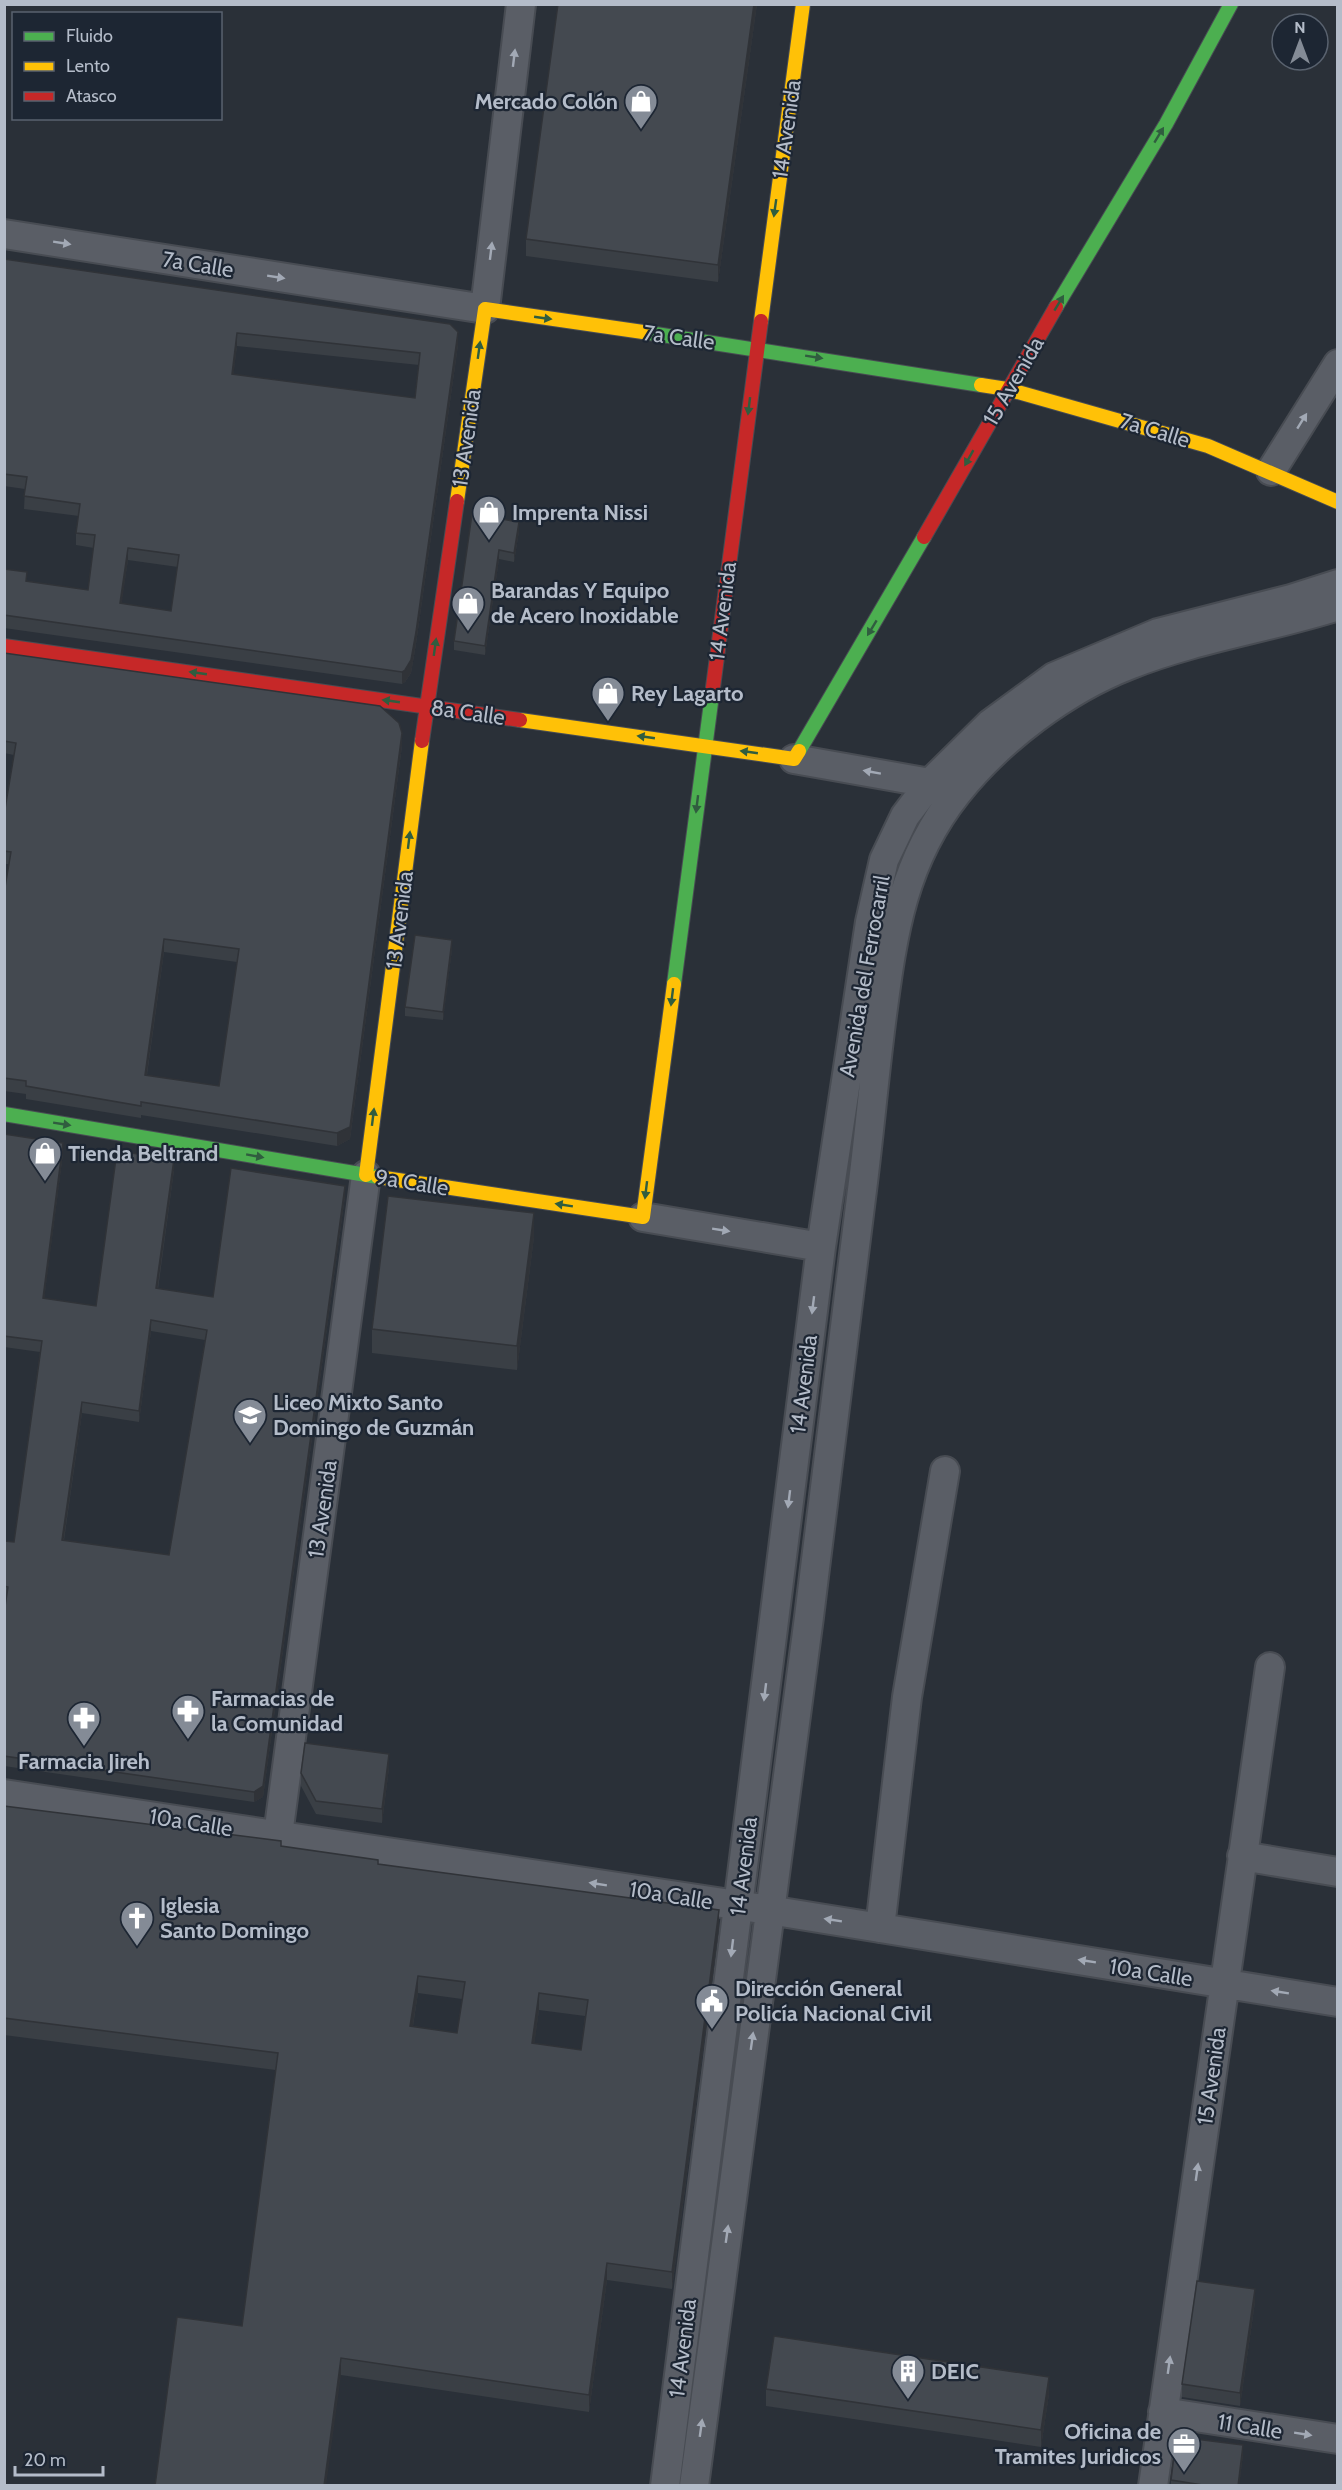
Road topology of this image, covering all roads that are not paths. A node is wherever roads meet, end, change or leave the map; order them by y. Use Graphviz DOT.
graph roads {
  1 [pos="521,4"];
  2 [pos="803,4"];
  3 [pos="1231,4"];
  4 [pos="4,234"];
  5 [pos="485,309"];
  6 [pos="756,348"];
  7 [pos="1338,364"];
  8 [pos="1007,389"];
  9 [pos="1271,471"];
  10 [pos="1338,502"];
  11 [pos="1338,584"];
  12 [pos="1338,606"];
  13 [pos="4,646"];
  14 [pos="427,706"];
  15 [pos="704,746"];
  16 [pos="794,759"];
  17 [pos="930,783"];
  18 [pos="4,1114"];
  19 [pos="366,1175"];
  20 [pos="643,1217"];
  21 [pos="821,1247"];
  22 [pos="945,1471"];
  23 [pos="1270,1666"];
  24 [pos="4,1794"];
  25 [pos="279,1835"];
  26 [pos="1242,1856"];
  27 [pos="1338,1872"];
  28 [pos="738,1905"];
  29 [pos="770,1910"];
  30 [pos="880,1928"];
  31 [pos="1225,1984"];
  32 [pos="1338,2002"];
  33 [pos="1163,2412"];
  34 [pos="1338,2439"];
  35 [pos="664,2486"];
  36 [pos="694,2486"];
  37 [pos="1153,2486"];
  5 -- 1 [label="street, 13 Avenida, one-way"];
  2 -- 6 [label="main road, 14 Avenida, one-way"];
  8 -- 3 [label="main road, 15 Avenida, one-way"];
  4 -- 5 [label="street, 7a Calle, one-way"];
  5 -- 6 [label="main road, 7a Calle, one-way"];
  14 -- 5 [label="main road, 13 Avenida, one-way"];
  6 -- 8 [label="main road, 7a Calle, one-way"];
  6 -- 15 [label="main road, 14 Avenida, one-way"];
  9 -- 7 [label="street, one-way"];
  8 -- 9 [label="main road, 7a Calle"];
  8 -- 16 [label="main road, 15 Avenida, one-way"];
  9 -- 10 [label="main road, 7a Calle"];
  11 -- 17 [label="street, Avenida del Ferrocarril"];
  12 -- 29 [label="street, 14 Avenida"];
  14 -- 13 [label="main road, 8a Calle, one-way"];
  15 -- 14 [label="main road, 8a Calle, one-way"];
  19 -- 14 [label="main road, 13 Avenida, one-way"];
  16 -- 15 [label="main road, 8a Calle, one-way"];
  15 -- 20 [label="main road, 14 Avenida, one-way"];
  17 -- 16 [label="street, 8a Calle, one-way"];
  17 -- 21 [label="street, Avenida del Ferrocarril"];
  18 -- 19 [label="main road, 9a Calle, one-way"];
  20 -- 19 [label="main road, 9a Calle, one-way"];
  19 -- 25 [label="street, 13 Avenida"];
  20 -- 21 [label="street, 9a Calle, one-way"];
  21 -- 28 [label="street, 14 Avenida, one-way"];
  22 -- 30 [label="street"];
  23 -- 26 [label="street, 15 Avenida"];
  24 -- 25 [label="street, 10a Calle"];
  28 -- 25 [label="street, 10a Calle, one-way"];
  26 -- 27 [label="street"];
  26 -- 31 [label="street, 15 Avenida"];
  28 -- 29 [label="street, 10a Calle"];
  28 -- 35 [label="street, 14 Avenida, one-way"];
  30 -- 29 [label="street, 10a Calle, one-way"];
  36 -- 29 [label="street, 14 Avenida, one-way"];
  31 -- 30 [label="street, 10a Calle, one-way"];
  32 -- 31 [label="street, 10a Calle, one-way"];
  33 -- 31 [label="street, 15 Avenida, one-way"];
  33 -- 34 [label="street, 11 Calle, one-way"];
  33 -- 37 [label="street, 15 Avenida"];
}
